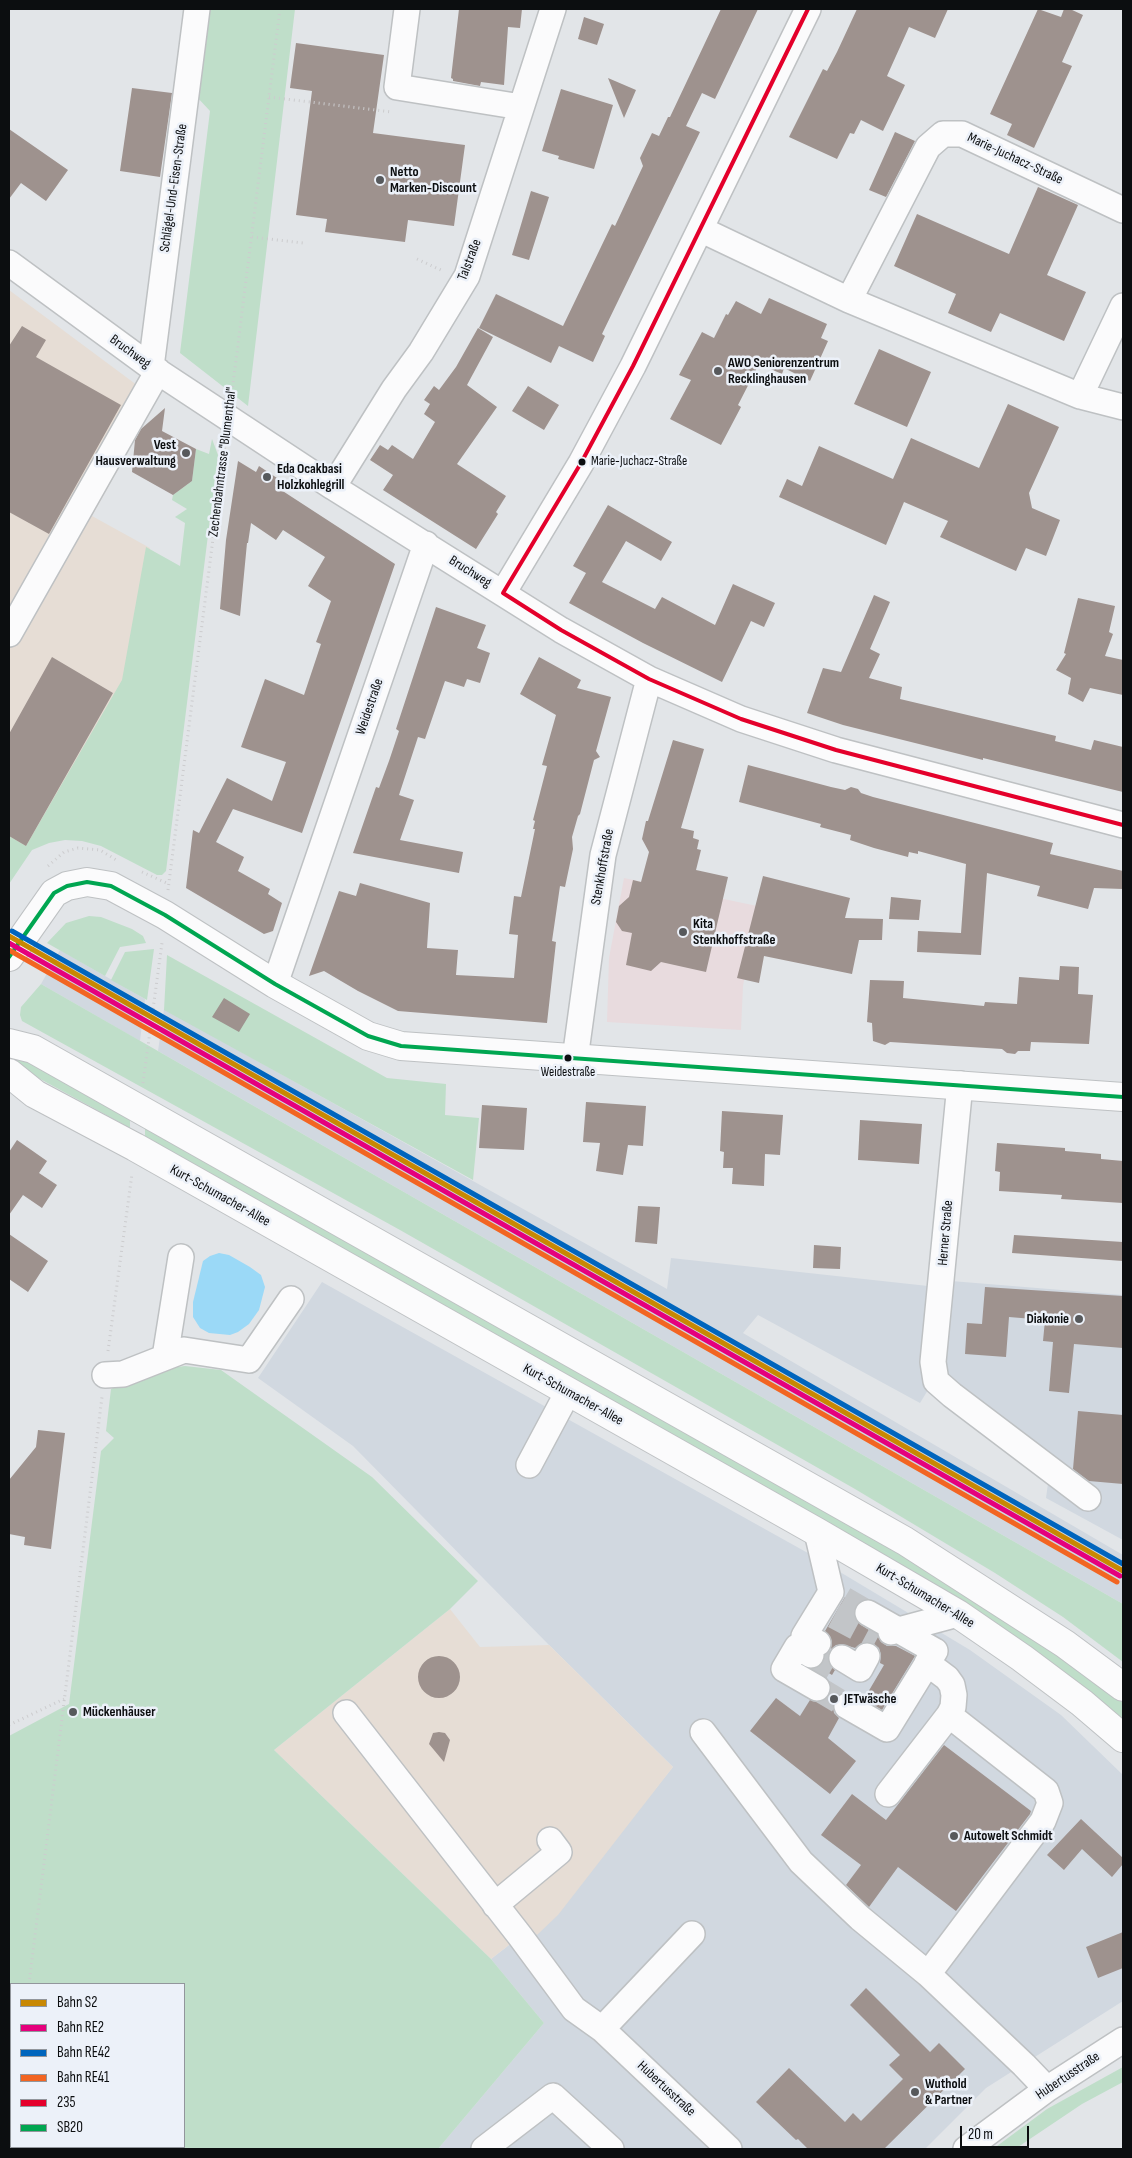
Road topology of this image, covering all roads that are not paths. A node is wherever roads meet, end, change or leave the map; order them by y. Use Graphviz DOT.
graph roads {
  1 [pos="197,9"];
  2 [pos="407,9"];
  3 [pos="553,9"];
  4 [pos="808,9"];
  5 [pos="521,106"];
  6 [pos="1123,210"];
  7 [pos="702,230"];
  8 [pos="9,263"];
  9 [pos="849,300"];
  10 [pos="1123,306"];
  11 [pos="154,369"];
  12 [pos="1080,396"];
  13 [pos="1123,407"];
  14 [pos="333,486"];
  15 [pos="426,544"];
  16 [pos="503,593"];
  17 [pos="9,634"];
  18 [pos="650,679"];
  19 [pos="1123,825"];
  20 [pos="9,956"];
  21 [pos="275,984"];
  22 [pos="9,1042"];
  23 [pos="575,1059"];
  24 [pos="9,1073"];
  25 [pos="960,1084"];
  26 [pos="1123,1097"];
  27 [pos="181,1257"];
  28 [pos="290,1299"];
  29 [pos="165,1357"];
  30 [pos="105,1375"];
  31 [pos="568,1392"];
  32 [pos="529,1465"];
  33 [pos="1088,1498"];
  34 [pos="817,1532"];
  35 [pos="868,1613"];
  36 [pos="958,1614"];
  37 [pos="892,1632"];
  38 [pos="927,1663"];
  39 [pos="1123,1687"];
  40 [pos="817,1688"];
  41 [pos="847,1706"];
  42 [pos="346,1713"];
  43 [pos="949,1715"];
  44 [pos="702,1732"];
  45 [pos="1123,1738"];
  46 [pos="888,1794"];
  47 [pos="550,1840"];
  48 [pos="495,1905"];
  49 [pos="692,1934"];
  50 [pos="928,1974"];
  51 [pos="602,2029"];
  52 [pos="1123,2040"];
  53 [pos="1046,2089"];
  54 [pos="484,2149"];
  55 [pos="611,2149"];
  56 [pos="729,2149"];
  57 [pos="966,2149"];
  1 -- 11 [label="street, Schlägel-Und-Eisen-Straße"];
  2 -- 5 [label="street"];
  3 -- 5 [label="street, Talstraße"];
  4 -- 7 [label="street"];
  5 -- 14 [label="street, Talstraße"];
  6 -- 9 [label="street, Marie-Juchacz-Straße"];
  7 -- 9 [label="street"];
  7 -- 16 [label="street"];
  8 -- 11 [label="street, Bruchweg"];
  9 -- 12 [label="street"];
  10 -- 12 [label="street"];
  11 -- 14 [label="street, Bruchweg"];
  11 -- 17 [label="street"];
  12 -- 13 [label="street"];
  14 -- 15 [label="street, Bruchweg"];
  15 -- 16 [label="street, Bruchweg"];
  15 -- 21 [label="street, Weidestraße"];
  16 -- 18 [label="street, Bruchweg"];
  18 -- 19 [label="street, Bruchweg"];
  18 -- 23 [label="street, Stenkhoffstraße"];
  20 -- 21 [label="main road"];
  21 -- 23 [label="main road"];
  22 -- 39 [label="main road"];
  23 -- 25 [label="main road"];
  24 -- 31 [label="main road, Kurt-Schumacher-Allee"];
  25 -- 26 [label="main road"];
  25 -- 33 [label="street, Herner Straße"];
  27 -- 29 [label="street"];
  28 -- 29 [label="street"];
  29 -- 30 [label="street"];
  31 -- 32 [label="street"];
  31 -- 34 [label="main road, Kurt-Schumacher-Allee"];
  34 -- 36 [label="main road, Kurt-Schumacher-Allee"];
  34 -- 40 [label="street"];
  35 -- 37 [label="street"];
  36 -- 37 [label="street"];
  36 -- 45 [label="main road, Kurt-Schumacher-Allee"];
  37 -- 38 [label="street"];
  38 -- 41 [label="street"];
  38 -- 43 [label="street"];
  42 -- 48 [label="street, Hubertusstraße"];
  43 -- 46 [label="street"];
  43 -- 50 [label="street"];
  44 -- 50 [label="street"];
  47 -- 48 [label="street"];
  48 -- 51 [label="street, Hubertusstraße"];
  49 -- 51 [label="street"];
  50 -- 53 [label="street"];
  51 -- 56 [label="street, Hubertusstraße"];
  52 -- 53 [label="street, Hubertusstraße"];
  53 -- 57 [label="street, Hubertusstraße"];
  54 -- 55 [label="street"];
}
